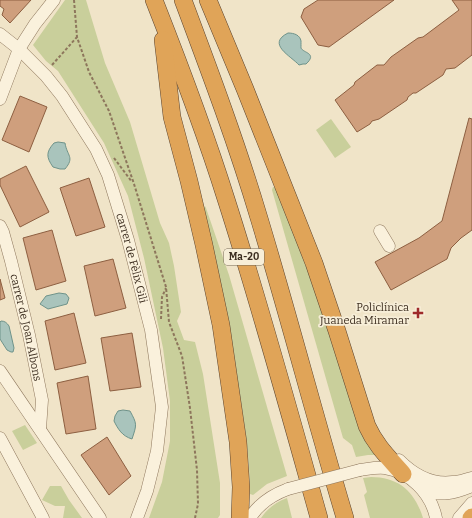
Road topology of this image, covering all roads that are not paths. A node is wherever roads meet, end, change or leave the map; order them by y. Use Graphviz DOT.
graph roads {
  1 [pos="54,0"];
  2 [pos="183,0"];
  3 [pos="208,0"];
  4 [pos="157,6"];
  5 [pos="0,34"];
  6 [pos="19,49"];
  7 [pos="0,99"];
  8 [pos="0,226"];
  9 [pos="380,231"];
  10 [pos="389,246"];
  11 [pos="337,331"];
  12 [pos="0,371"];
  13 [pos="40,429"];
  14 [pos="0,438"];
  15 [pos="403,474"];
  16 [pos="472,478"];
  17 [pos="472,486"];
  18 [pos="420,487"];
  19 [pos="472,503"];
  20 [pos="43,518"];
  21 [pos="100,518"];
  22 [pos="136,518"];
  23 [pos="240,518"];
  24 [pos="250,518"];
  25 [pos="319,518"];
  26 [pos="345,518"];
  27 [pos="436,518"];
  28 [pos="458,518"];
  1 -- 6 [label="street"];
  2 -- 26 [label="highway, Ma-20"];
  3 -- 11 [label="highway"];
  4 -- 23 [label="highway"];
  4 -- 25 [label="highway, Ma-20"];
  5 -- 6 [label="street, carrer de Fèlix Gili"];
  6 -- 7 [label="street"];
  6 -- 22 [label="street, carrer de Fèlix Gili"];
  8 -- 13 [label="street, carrer de Joan Albons"];
  9 -- 10 [label="street"];
  11 -- 15 [label="highway"];
  11 -- 16 [label="street"];
  12 -- 13 [label="street"];
  13 -- 21 [label="street"];
  14 -- 20 [label="street"];
  15 -- 18 [label="street"];
  15 -- 24 [label="street, bridge"];
  17 -- 18 [label="street"];
  18 -- 27 [label="street"];
  19 -- 28 [label="street"];
}
